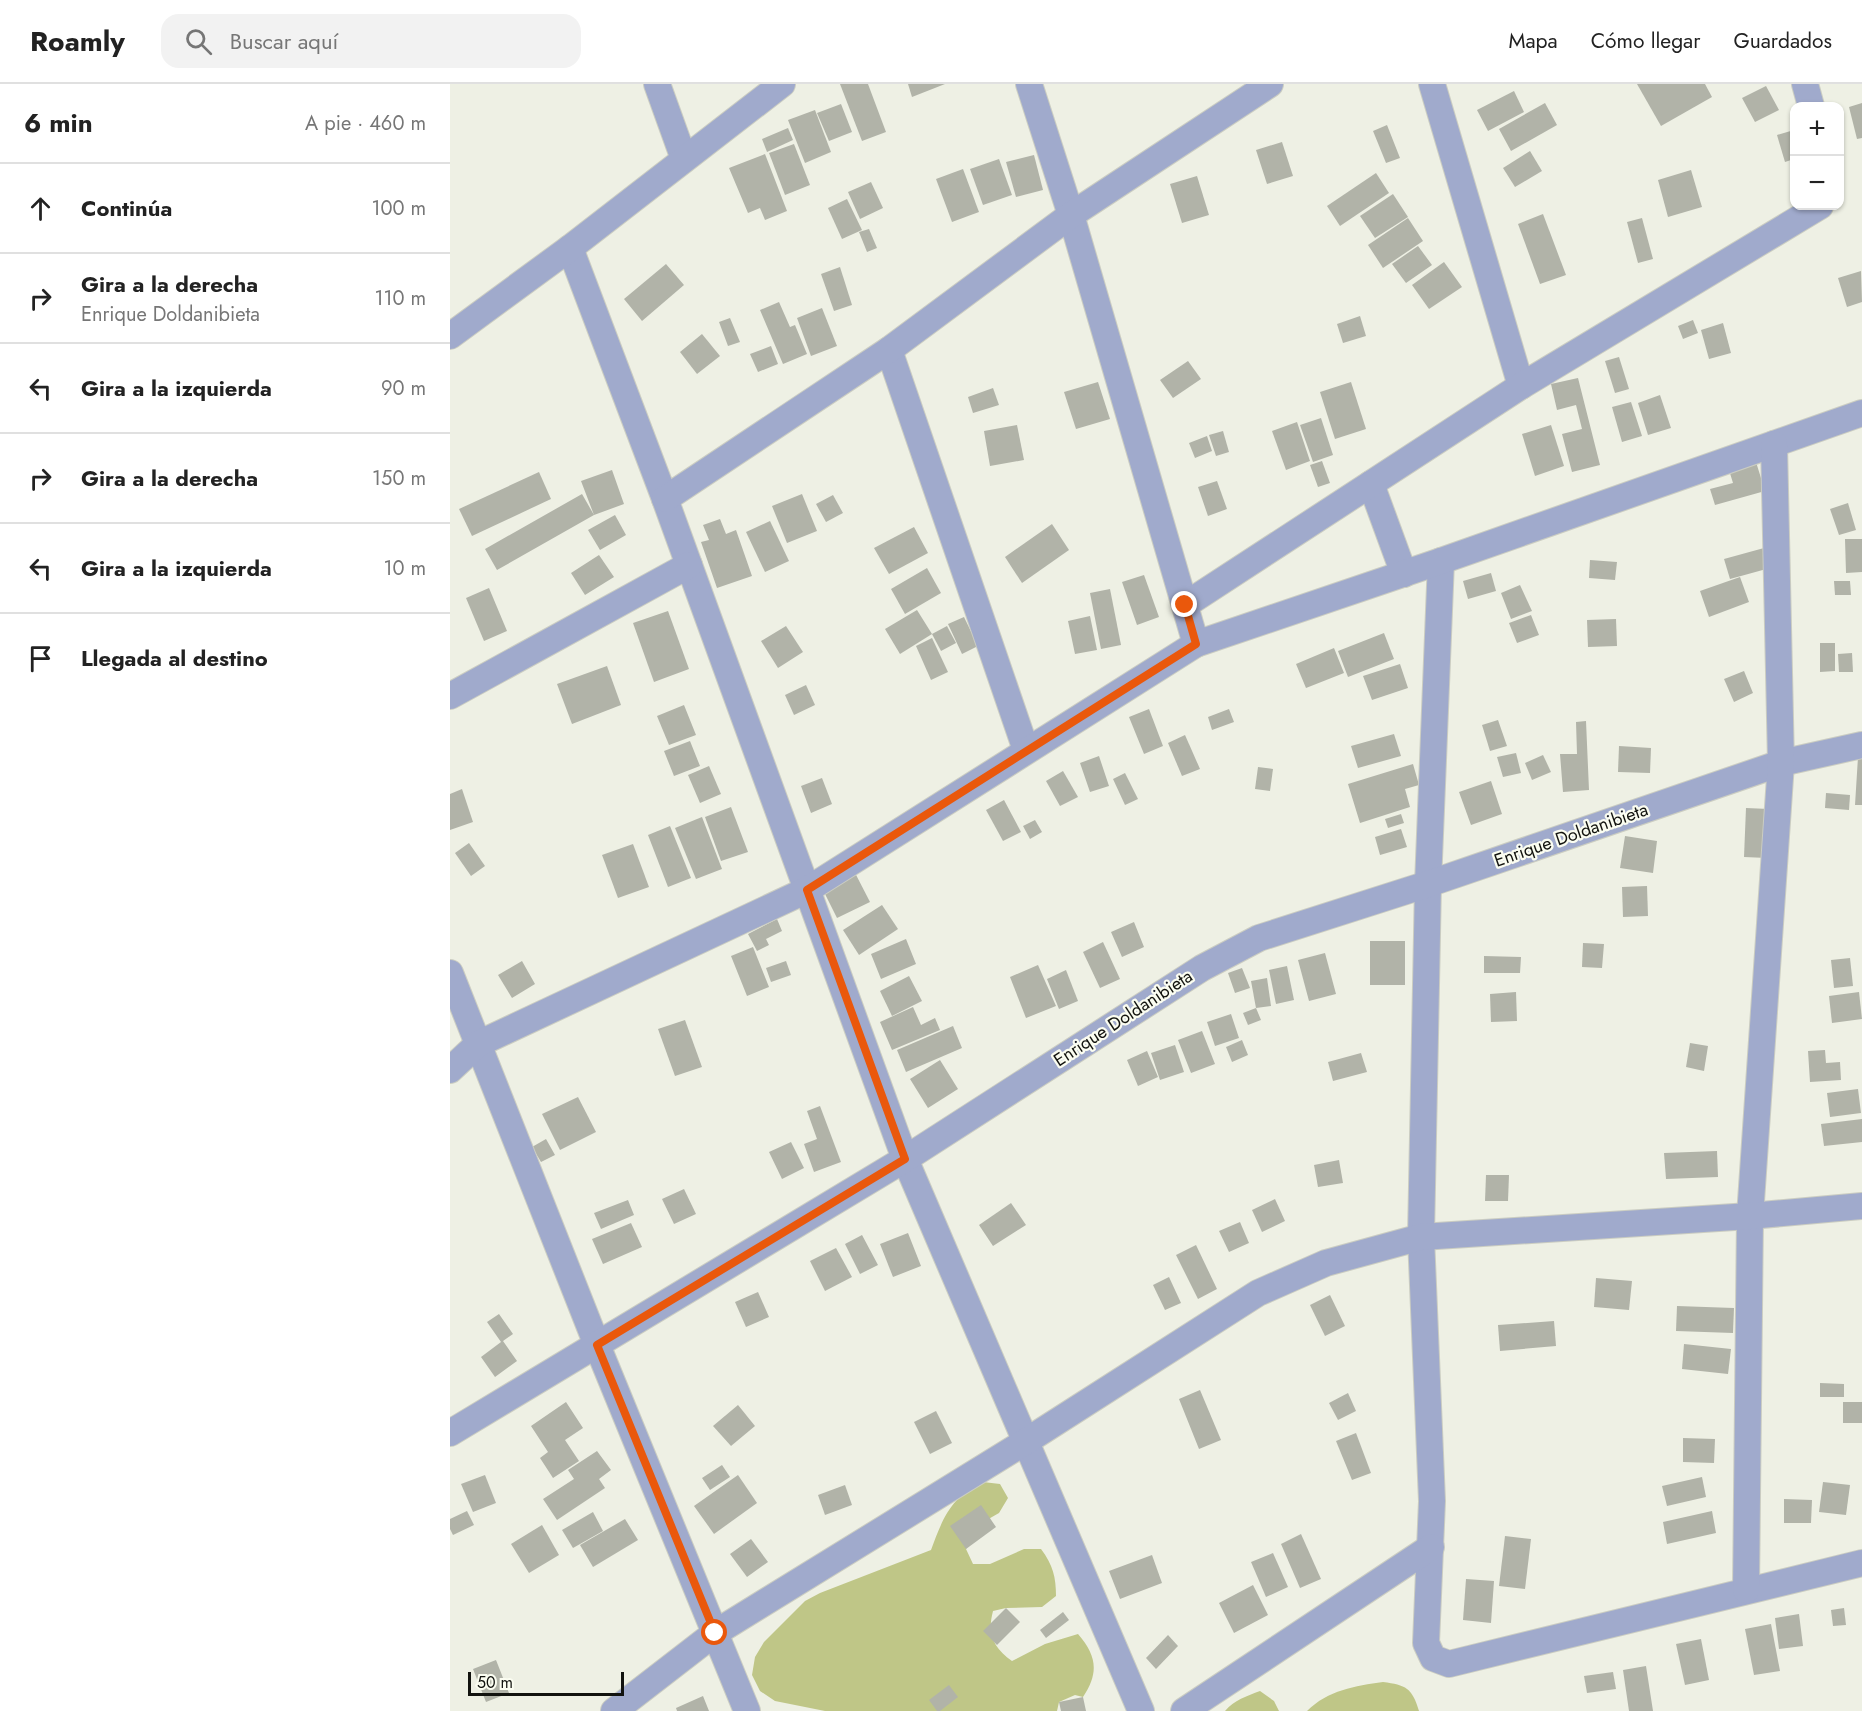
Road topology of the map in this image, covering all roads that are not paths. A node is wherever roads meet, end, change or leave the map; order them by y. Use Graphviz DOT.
graph roads {
  1 [pos="657,84"];
  2 [pos="782,84"];
  3 [pos="1029,84"];
  4 [pos="1270,84"];
  5 [pos="1432,84"];
  6 [pos="1805,84"];
  7 [pos="1810,102"];
  8 [pos="684,159"];
  9 [pos="1814,210"];
  10 [pos="1071,215"];
  11 [pos="570,249"];
  12 [pos="450,336"];
  13 [pos="889,350"];
  14 [pos="1521,386"];
  15 [pos="1862,413"];
  16 [pos="1774,444"];
  17 [pos="1371,484"];
  18 [pos="665,499"];
  19 [pos="1441,561"];
  20 [pos="689,566"];
  21 [pos="1404,574"];
  22 [pos="1185,605"];
  23 [pos="1196,644"];
  24 [pos="450,696"];
  25 [pos="1862,745"];
  26 [pos="1026,750"];
  27 [pos="1781,763"];
  28 [pos="1428,884"];
  29 [pos="807,890"];
  30 [pos="450,973"];
  31 [pos="478,1044"];
  32 [pos="450,1070"];
  33 [pos="905,1159"];
  34 [pos="1862,1206"];
  35 [pos="1750,1216"];
  36 [pos="1422,1237"];
  37 [pos="597,1345"];
  38 [pos="450,1433"];
  39 [pos="1025,1442"];
  40 [pos="1431,1547"];
  41 [pos="1862,1563"];
  42 [pos="1746,1590"];
  43 [pos="715,1633"];
  44 [pos="614,1711"];
  45 [pos="747,1711"];
  46 [pos="1141,1711"];
  47 [pos="1184,1711"];
  1 -- 8 [label="street"];
  2 -- 8 [label="street"];
  3 -- 10 [label="street"];
  4 -- 10 [label="street"];
  5 -- 14 [label="street"];
  6 -- 7 [label="street"];
  8 -- 11 [label="street"];
  9 -- 14 [label="street"];
  10 -- 13 [label="street"];
  10 -- 22 [label="street"];
  11 -- 12 [label="street"];
  11 -- 18 [label="street"];
  13 -- 18 [label="street"];
  13 -- 26 [label="street"];
  14 -- 17 [label="street"];
  15 -- 16 [label="street"];
  16 -- 19 [label="street"];
  16 -- 27 [label="street"];
  17 -- 21 [label="street"];
  17 -- 22 [label="street"];
  18 -- 20 [label="street"];
  19 -- 21 [label="street"];
  19 -- 28 [label="street"];
  20 -- 24 [label="street"];
  20 -- 29 [label="street"];
  21 -- 23 [label="street"];
  22 -- 23 [label="street"];
  23 -- 26 [label="street"];
  25 -- 27 [label="street, Enrique Doldanibieta"];
  26 -- 29 [label="street"];
  27 -- 28 [label="street, Enrique Doldanibieta"];
  27 -- 35 [label="street"];
  28 -- 33 [label="street, Enrique Doldanibieta"];
  28 -- 36 [label="street"];
  29 -- 31 [label="street"];
  29 -- 33 [label="street"];
  30 -- 31 [label="street"];
  31 -- 32 [label="street"];
  31 -- 37 [label="street"];
  33 -- 37 [label="street, Enrique Doldanibieta"];
  33 -- 39 [label="street"];
  34 -- 35 [label="street"];
  35 -- 36 [label="street"];
  35 -- 42 [label="street"];
  36 -- 39 [label="street"];
  36 -- 40 [label="street"];
  37 -- 38 [label="street, Enrique Doldanibieta"];
  37 -- 43 [label="street"];
  39 -- 43 [label="street"];
  39 -- 46 [label="street"];
  40 -- 42 [label="street"];
  40 -- 47 [label="street"];
  41 -- 42 [label="street"];
  43 -- 44 [label="street"];
  43 -- 45 [label="street"];
}
